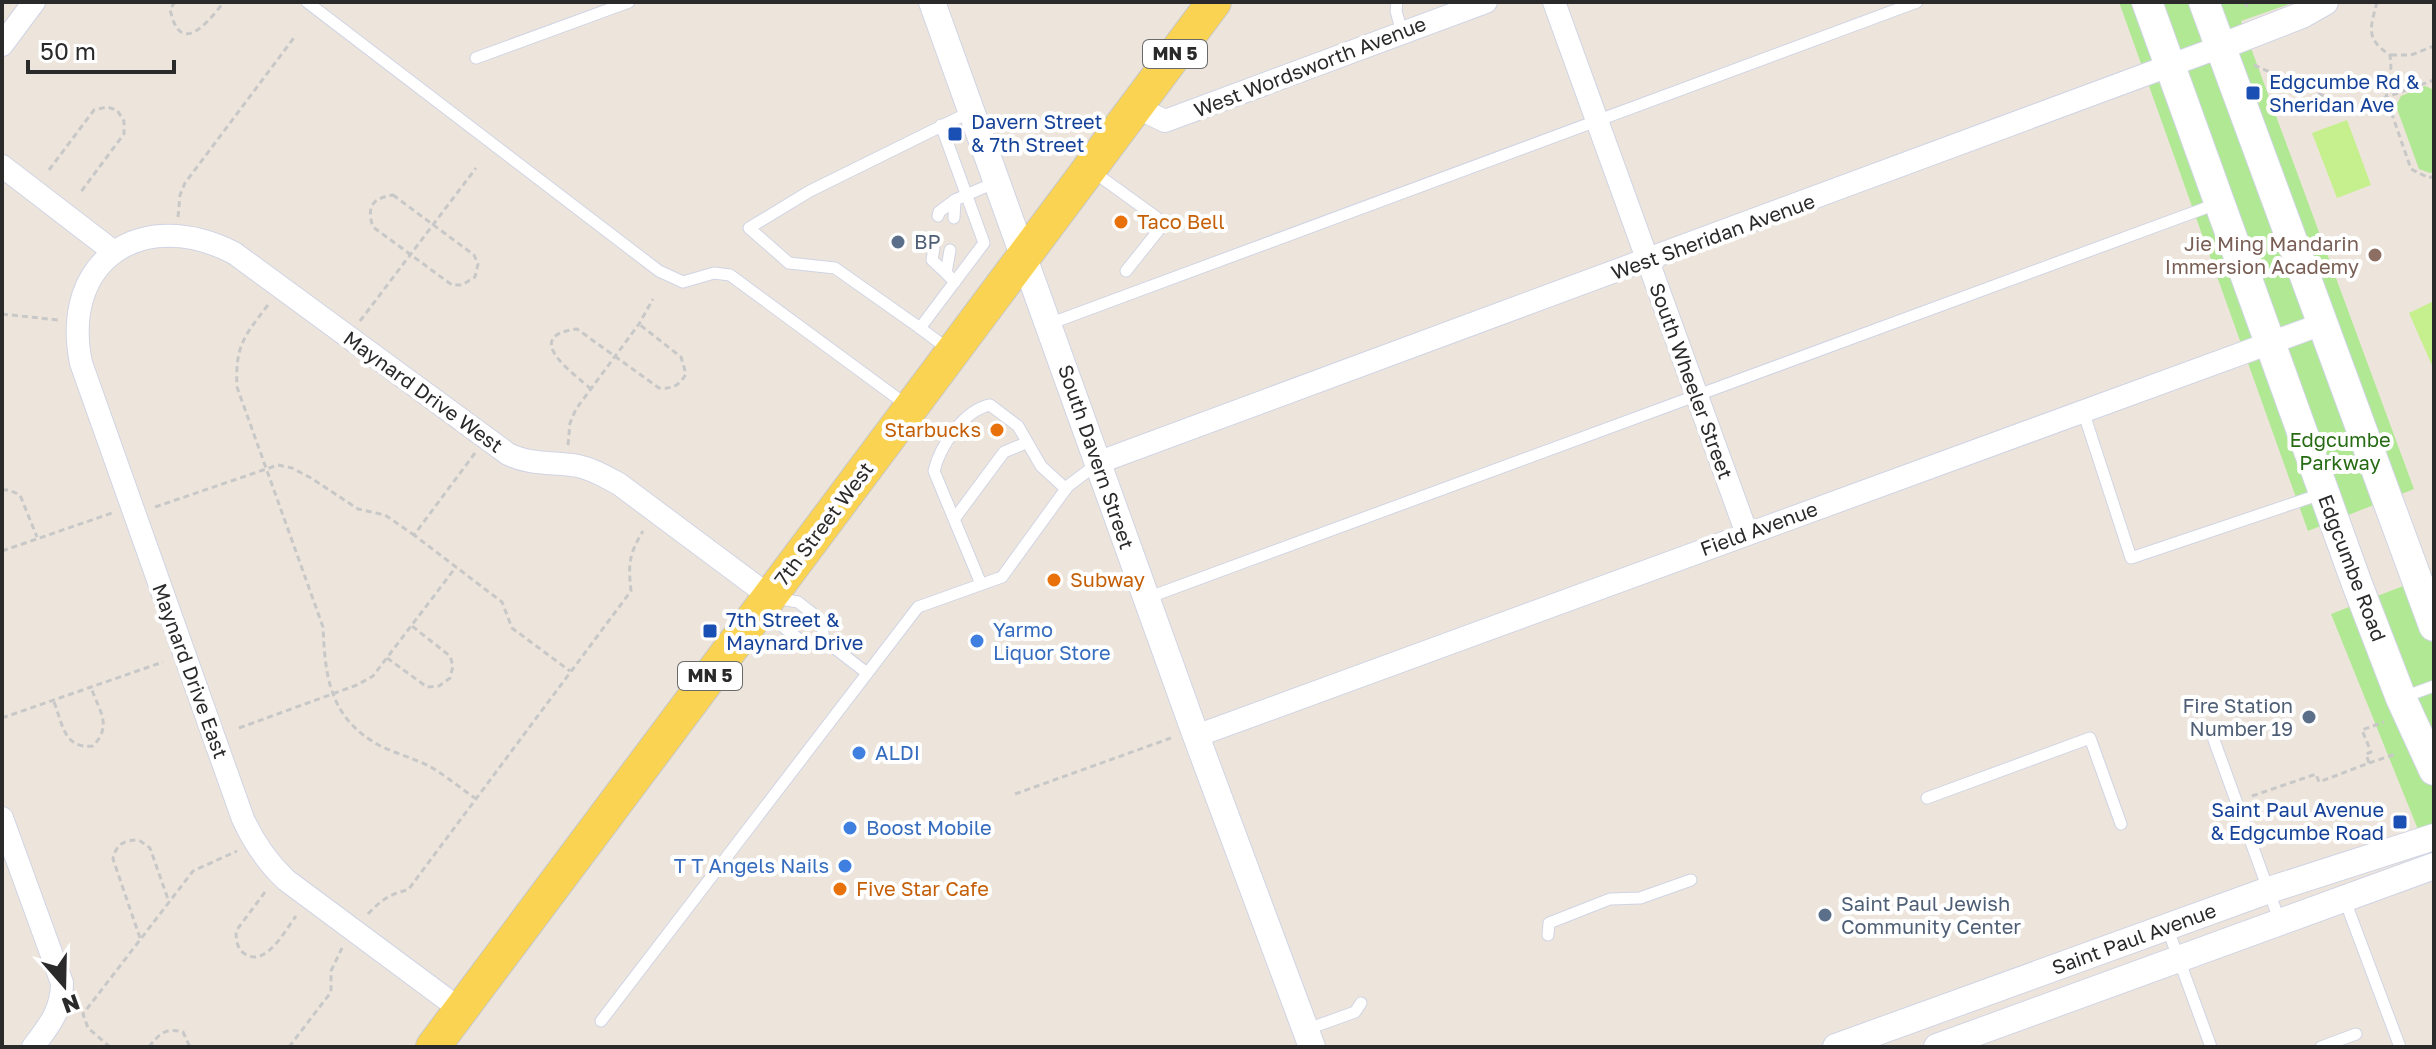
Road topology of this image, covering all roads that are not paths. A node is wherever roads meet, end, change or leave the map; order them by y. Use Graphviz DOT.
graph roads {
  1 [pos="34,2"];
  2 [pos="307,2"];
  3 [pos="629,2"];
  4 [pos="932,2"];
  5 [pos="1214,2"];
  6 [pos="1397,2"];
  7 [pos="1486,2"];
  8 [pos="1554,2"];
  9 [pos="1917,2"];
  10 [pos="2147,2"];
  11 [pos="2204,2"];
  12 [pos="2325,2"];
  13 [pos="1402,32"];
  14 [pos="2,45"];
  15 [pos="2220,47"];
  16 [pos="476,58"];
  17 [pos="2169,66"];
  18 [pos="1136,107"];
  19 [pos="971,112"];
  20 [pos="1597,120"];
  21 [pos="941,125"];
  22 [pos="2,166"];
  23 [pos="1089,169"];
  24 [pos="996,182"];
  25 [pos="960,197"];
  26 [pos="2220,203"];
  27 [pos="938,216"];
  28 [pos="954,218"];
  29 [pos="934,248"];
  30 [pos="950,250"];
  31 [pos="114,252"];
  32 [pos="1022,257"];
  33 [pos="1648,261"];
  34 [pos="1126,271"];
  35 [pos="950,277"];
  36 [pos="1049,324"];
  37 [pos="2322,324"];
  38 [pos="920,328"];
  39 [pos="2269,343"];
  40 [pos="953,352"];
  41 [pos="1696,396"];
  42 [pos="912,408"];
  43 [pos="2083,411"];
  44 [pos="1026,443"];
  45 [pos="1097,463"];
  46 [pos="1066,489"];
  47 [pos="2324,494"];
  48 [pos="955,518"];
  49 [pos="1747,534"];
  50 [pos="981,584"];
  51 [pos="769,596"];
  52 [pos="1146,598"];
  53 [pos="2434,626"];
  54 [pos="824,640"];
  55 [pos="867,673"];
  56 [pos="2434,686"];
  57 [pos="2393,710"];
  58 [pos="1184,737"];
  59 [pos="2214,740"];
  60 [pos="2434,770"];
  61 [pos="1927,798"];
  62 [pos="2,818"];
  63 [pos="2121,824"];
  64 [pos="2434,837"];
  65 [pos="2434,866"];
  66 [pos="1691,880"];
  67 [pos="2269,890"];
  68 [pos="2344,898"];
  69 [pos="2280,922"];
  70 [pos="2167,927"];
  71 [pos="1548,935"];
  72 [pos="2179,959"];
  73 [pos="1361,1003"];
  74 [pos="461,1010"];
  75 [pos="601,1021"];
  76 [pos="2356,1034"];
  77 [pos="1309,1038"];
  78 [pos="1951,1045"];
  79 [pos="33,1047"];
  80 [pos="433,1047"];
  81 [pos="1836,1047"];
  82 [pos="2211,1047"];
  83 [pos="2321,1047"];
  84 [pos="2400,1047"];
  1 -- 14 [label="street"];
  2 -- 42 [label="lane"];
  3 -- 16 [label="lane"];
  4 -- 19 [label="street, South Davern Street"];
  5 -- 18 [label="main road, 7th Street West / MN 5"];
  6 -- 13 [label="lane"];
  7 -- 13 [label="street, West Wordsworth Avenue"];
  8 -- 20 [label="street, South Wheeler Street"];
  9 -- 20 [label="lane"];
  10 -- 17 [label="main road, Edgcumbe Road"];
  11 -- 15 [label="main road"];
  12 -- 15 [label="street, West Sheridan Avenue"];
  13 -- 18 [label="street, West Wordsworth Avenue"];
  15 -- 17 [label="street, West Sheridan Avenue"];
  15 -- 37 [label="main road"];
  17 -- 26 [label="main road, Edgcumbe Road"];
  17 -- 33 [label="street, West Sheridan Avenue"];
  18 -- 23 [label="main road, 7th Street West / MN 5"];
  19 -- 21 [label="lane"];
  19 -- 24 [label="street, South Davern Street"];
  20 -- 33 [label="street, South Wheeler Street"];
  20 -- 36 [label="lane"];
  21 -- 25 [label="lane"];
  21 -- 38 [label="lane"];
  22 -- 31 [label="street"];
  23 -- 32 [label="main road, 7th Street West / MN 5"];
  23 -- 34 [label="lane"];
  24 -- 25 [label="lane"];
  24 -- 32 [label="street, South Davern Street"];
  25 -- 27 [label="lane"];
  25 -- 28 [label="lane"];
  25 -- 35 [label="lane"];
  26 -- 39 [label="main road, Edgcumbe Road"];
  26 -- 41 [label="lane"];
  29 -- 35 [label="lane"];
  30 -- 35 [label="lane"];
  31 -- 51 [label="street, Maynard Drive West"];
  31 -- 74 [label="street, Maynard Drive East"];
  32 -- 36 [label="street, South Davern Street"];
  32 -- 40 [label="main road, 7th Street West / MN 5"];
  33 -- 41 [label="street, South Wheeler Street"];
  33 -- 45 [label="street, West Sheridan Avenue"];
  35 -- 38 [label="lane"];
  36 -- 45 [label="street, South Davern Street"];
  37 -- 39 [label="street, Field Avenue"];
  37 -- 53 [label="main road"];
  38 -- 40 [label="lane"];
  39 -- 43 [label="street, Field Avenue"];
  39 -- 47 [label="main road, Edgcumbe Road"];
  40 -- 42 [label="main road, 7th Street West / MN 5"];
  41 -- 49 [label="street, South Wheeler Street"];
  41 -- 52 [label="lane"];
  42 -- 51 [label="main road, 7th Street West / MN 5"];
  43 -- 47 [label="lane"];
  43 -- 49 [label="street, Field Avenue"];
  44 -- 46 [label="lane"];
  44 -- 48 [label="lane"];
  44 -- 48 [label="lane"];
  45 -- 46 [label="lane"];
  45 -- 52 [label="street, South Davern Street"];
  46 -- 50 [label="lane"];
  47 -- 57 [label="main road, Edgcumbe Road"];
  48 -- 50 [label="lane"];
  49 -- 58 [label="street, Field Avenue"];
  50 -- 55 [label="lane"];
  51 -- 54 [label="lane"];
  51 -- 54 [label="lane"];
  51 -- 74 [label="main road, 7th Street West / MN 5"];
  52 -- 58 [label="street, South Davern Street"];
  54 -- 55 [label="lane"];
  55 -- 75 [label="lane"];
  56 -- 57 [label="lane"];
  57 -- 60 [label="main road, Edgcumbe Road"];
  58 -- 77 [label="street, South Davern Street"];
  59 -- 67 [label="lane"];
  61 -- 63 [label="lane"];
  62 -- 79 [label="street"];
  64 -- 67 [label="street, Saint Paul Avenue"];
  65 -- 68 [label="street, Saint Paul Avenue"];
  66 -- 71 [label="lane"];
  67 -- 69 [label="lane"];
  67 -- 70 [label="street, Saint Paul Avenue"];
  68 -- 69 [label="street, Saint Paul Avenue"];
  68 -- 84 [label="lane"];
  69 -- 72 [label="street, Saint Paul Avenue"];
  70 -- 72 [label="lane"];
  70 -- 81 [label="street, Saint Paul Avenue"];
  72 -- 78 [label="street, Saint Paul Avenue"];
  72 -- 82 [label="lane"];
  73 -- 77 [label="lane"];
  74 -- 80 [label="main road, 7th Street West / MN 5"];
  76 -- 83 [label="lane"];
}
